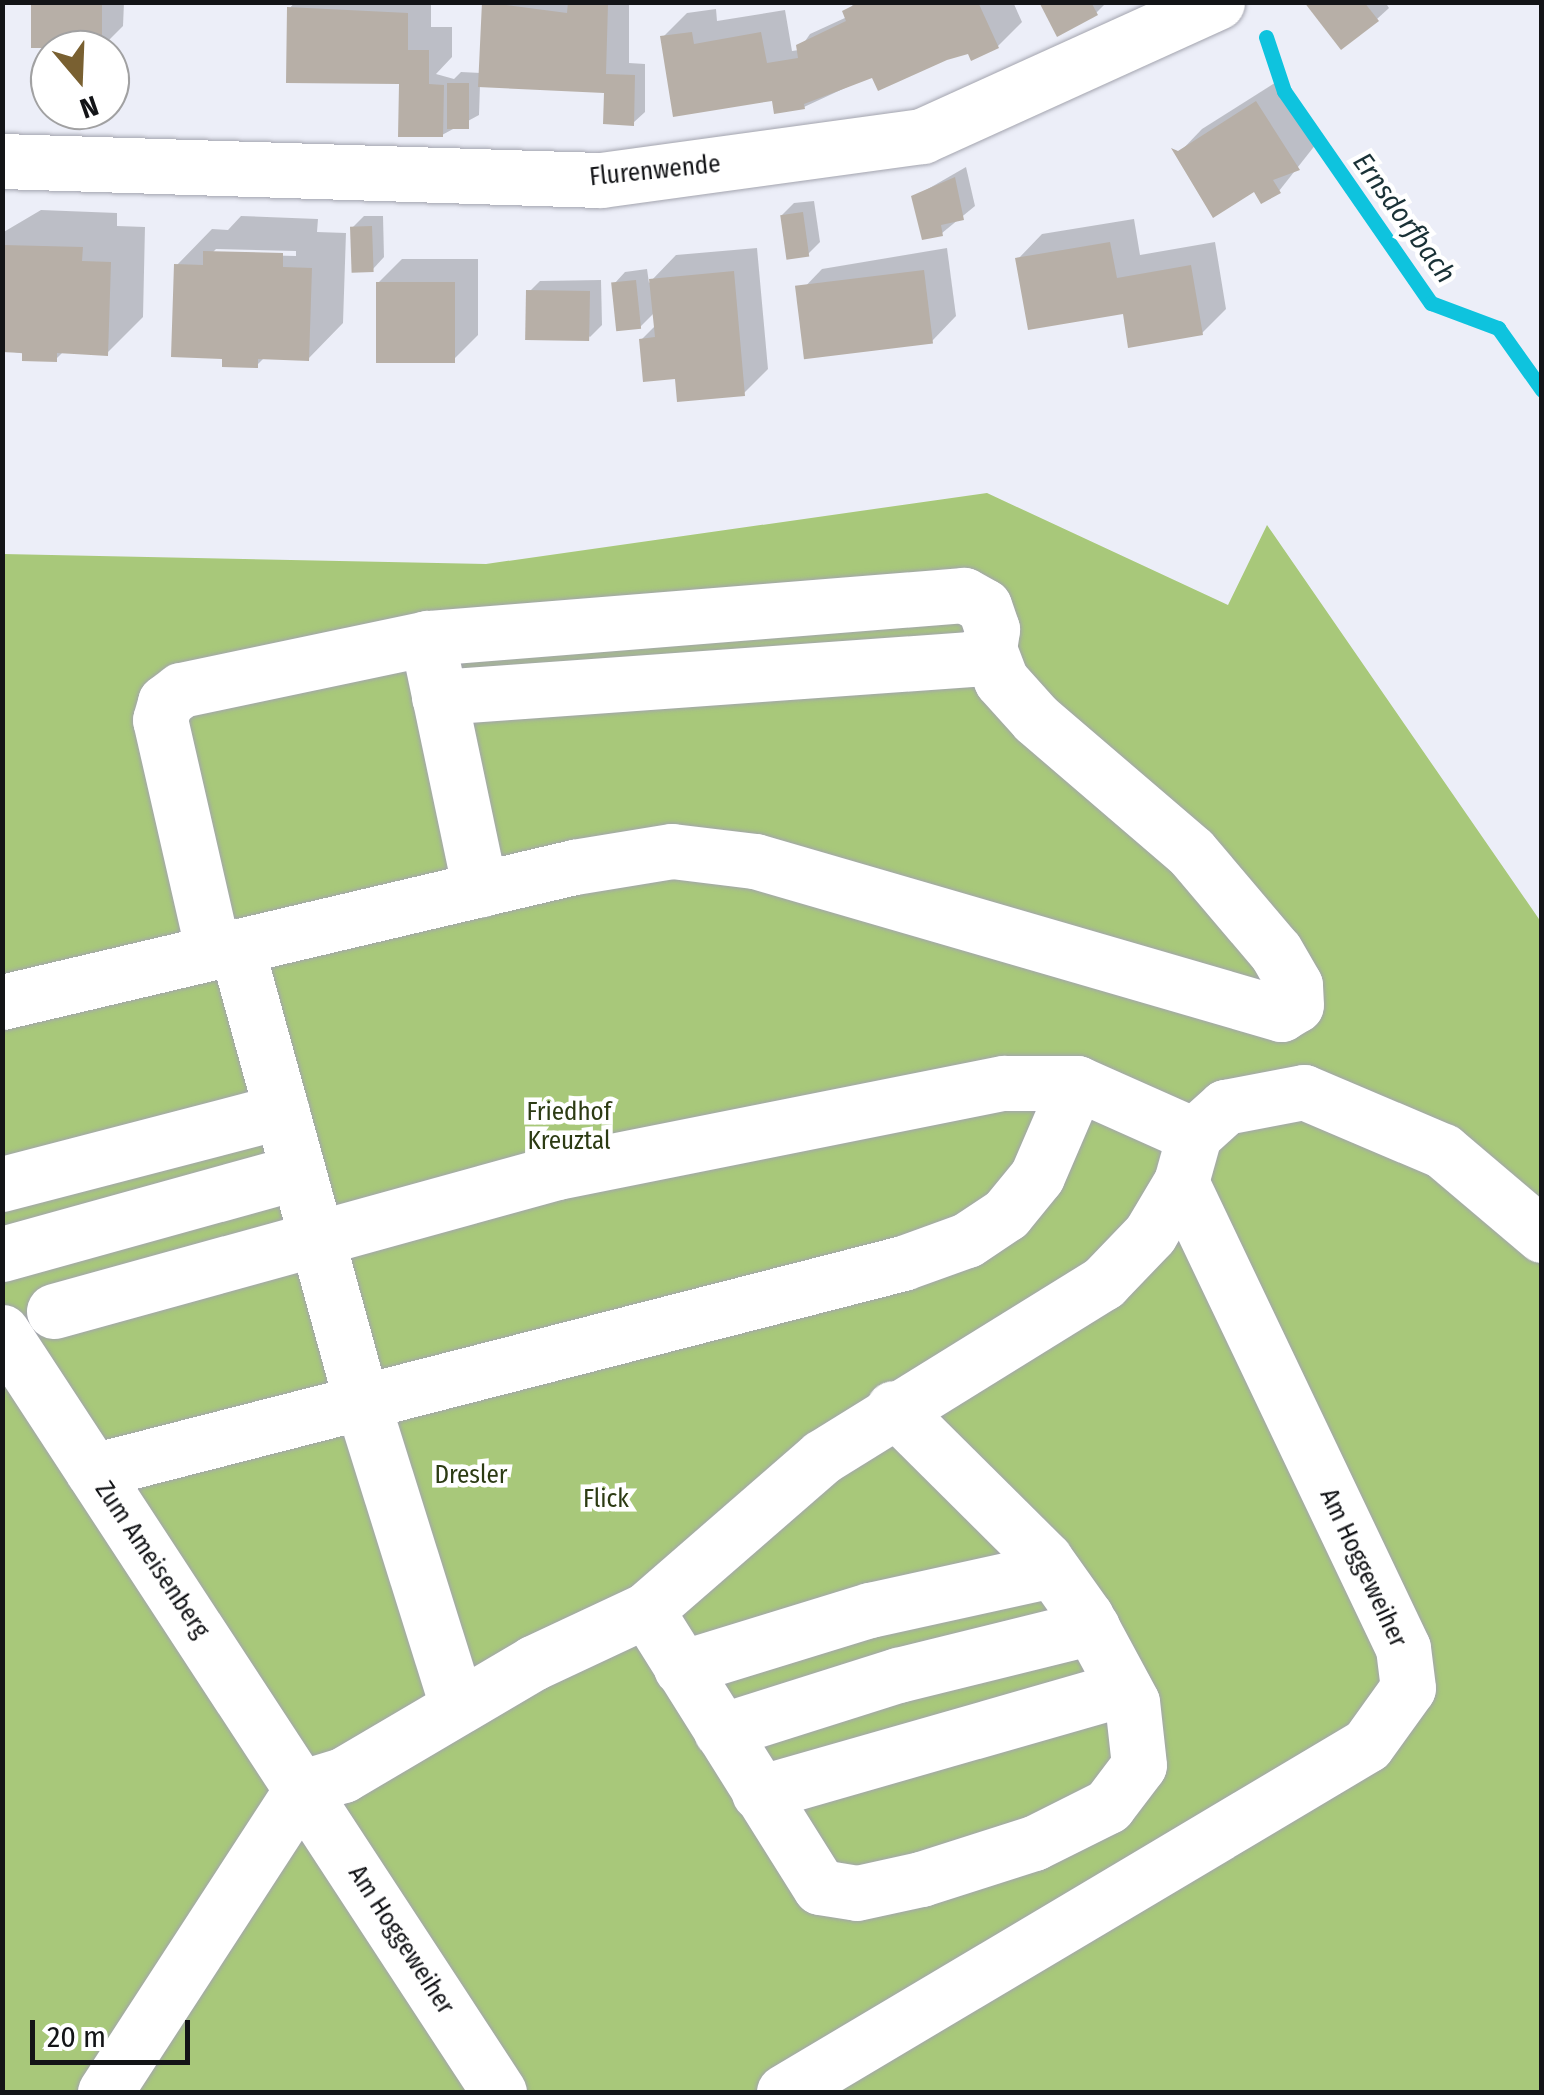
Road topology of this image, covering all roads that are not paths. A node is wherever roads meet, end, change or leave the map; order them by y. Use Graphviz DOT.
graph roads {
  1 [pos="1217,2"];
  2 [pos="2,161"];
  3 [pos="427,638"];
  4 [pos="990,648"];
  5 [pos="439,697"];
  6 [pos="480,889"];
  7 [pos="225,949"];
  8 [pos="2,1002"];
  9 [pos="1077,1083"];
  10 [pos="282,1111"];
  11 [pos="1187,1158"];
  12 [pos="298,1172"];
  13 [pos="2,1184"];
  14 [pos="1542,1235"];
  15 [pos="317,1238"];
  16 [pos="2,1254"];
  17 [pos="54,1311"];
  18 [pos="2,1332"];
  19 [pos="362,1402"];
  20 [pos="893,1408"];
  21 [pos="93,1471"];
  22 [pos="1052,1570"];
  23 [pos="646,1610"];
  24 [pos="1092,1627"];
  25 [pos="682,1668"];
  26 [pos="1124,1688"];
  27 [pos="457,1705"];
  28 [pos="721,1731"];
  29 [pos="303,1788"];
  30 [pos="759,1793"];
  31 [pos="104,2092"];
  32 [pos="499,2092"];
  33 [pos="784,2092"];
  1 -- 2 [label="street, Flurenwende"];
  3 -- 4 [label="street"];
  3 -- 5 [label="street"];
  3 -- 7 [label="street"];
  4 -- 5 [label="street"];
  4 -- 6 [label="street"];
  5 -- 6 [label="street"];
  6 -- 7 [label="street"];
  7 -- 8 [label="street"];
  7 -- 10 [label="street"];
  9 -- 11 [label="street"];
  9 -- 15 [label="street"];
  9 -- 19 [label="street"];
  10 -- 12 [label="street"];
  10 -- 13 [label="street"];
  11 -- 14 [label="street"];
  11 -- 20 [label="street"];
  11 -- 33 [label="street, Am Hoggeweiher"];
  12 -- 15 [label="street"];
  12 -- 16 [label="street"];
  15 -- 17 [label="street"];
  15 -- 19 [label="street"];
  18 -- 21 [label="street, Zum Ameisenberg"];
  19 -- 21 [label="street"];
  19 -- 27 [label="street"];
  20 -- 22 [label="street"];
  20 -- 23 [label="street"];
  21 -- 29 [label="street, Zum Ameisenberg"];
  22 -- 24 [label="street"];
  22 -- 25 [label="street"];
  23 -- 25 [label="street"];
  23 -- 27 [label="street"];
  24 -- 26 [label="street"];
  24 -- 28 [label="street"];
  25 -- 28 [label="street"];
  26 -- 30 [label="street"];
  26 -- 30 [label="street"];
  27 -- 29 [label="street"];
  28 -- 30 [label="street"];
  29 -- 31 [label="street"];
  29 -- 32 [label="street, Am Hoggeweiher"];
}
